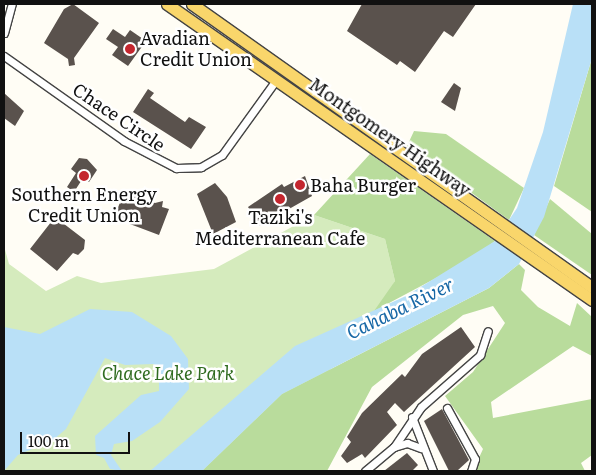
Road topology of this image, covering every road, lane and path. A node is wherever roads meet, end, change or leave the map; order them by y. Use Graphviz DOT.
graph roads {
  1 [pos="12,4"];
  2 [pos="167,4"];
  3 [pos="192,4"];
  4 [pos="4,33"];
  5 [pos="4,56"];
  6 [pos="276,80"];
  7 [pos="424,176"];
  8 [pos="553,266"];
  9 [pos="592,287"];
  10 [pos="592,300"];
  11 [pos="488,331"];
  12 [pos="447,408"];
  13 [pos="412,417"];
  14 [pos="394,447"];
  15 [pos="421,448"];
  16 [pos="365,471"];
  17 [pos="433,471"];
  18 [pos="470,471"];
  1 -- 4 [label="street"];
  2 -- 6 [label="main road, Montgomery Highway"];
  3 -- 7 [label="main road, Montgomery Highway"];
  5 -- 6 [label="street, Chace Circle"];
  6 -- 7 [label="main road, Montgomery Highway"];
  7 -- 8 [label="main road, Montgomery Highway"];
  8 -- 9 [label="main road, Montgomery Highway"];
  8 -- 10 [label="main road, Montgomery Highway"];
  11 -- 13 [label="street"];
  12 -- 18 [label="street"];
  13 -- 14 [label="street"];
  13 -- 15 [label="street"];
  14 -- 15 [label="street"];
  14 -- 16 [label="street"];
  15 -- 17 [label="street"];
}
